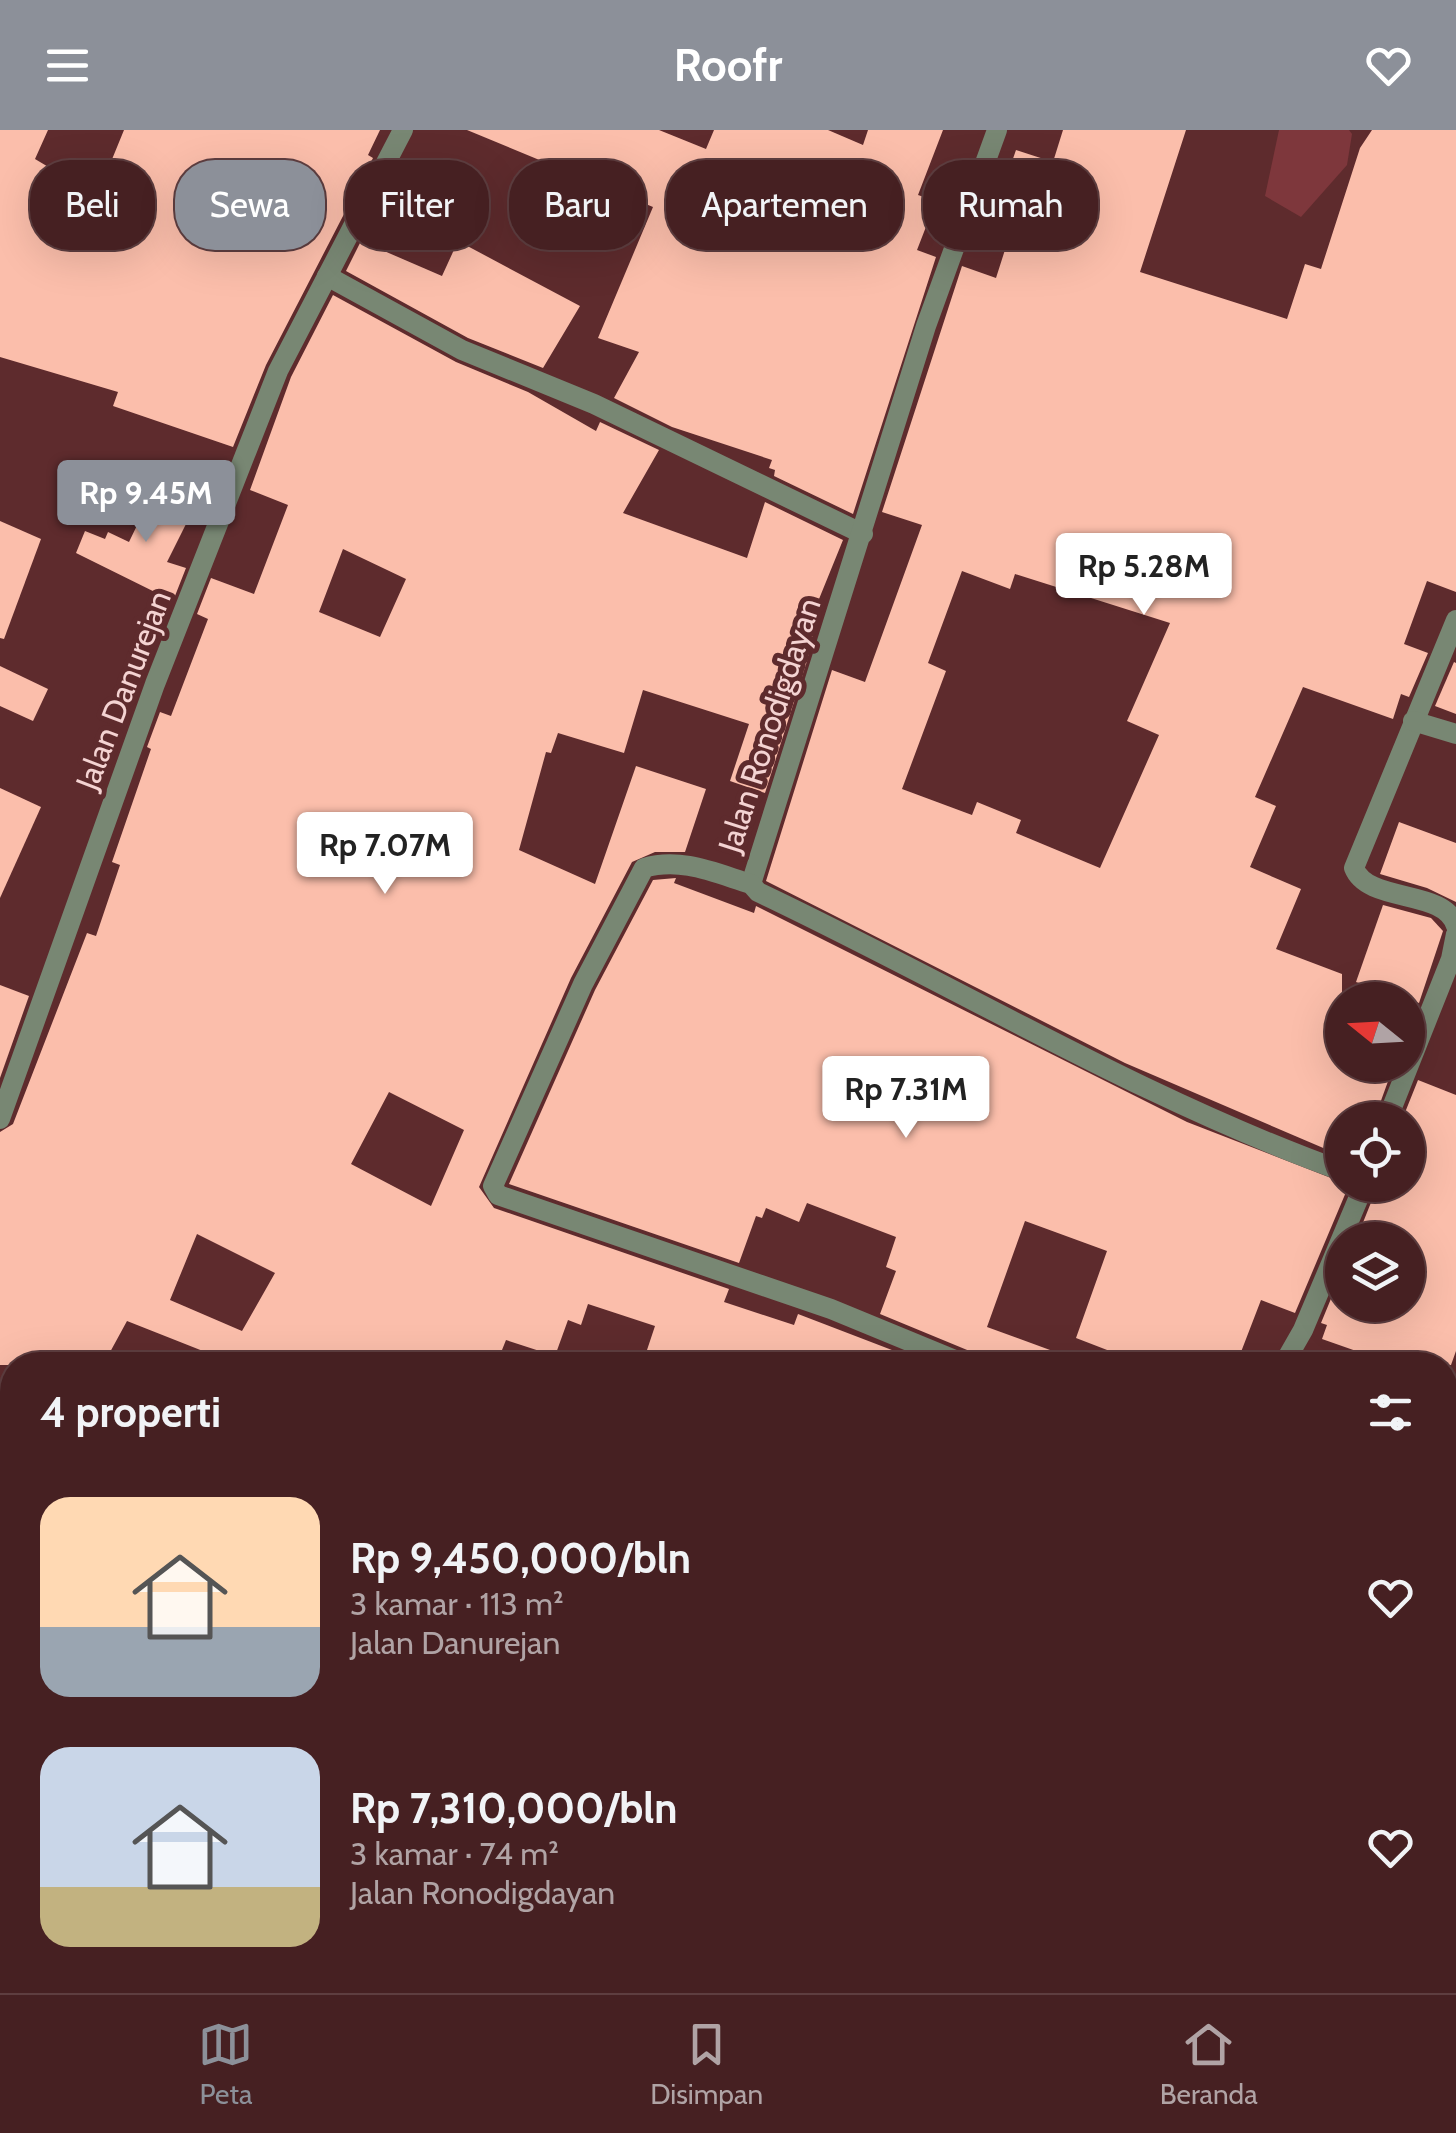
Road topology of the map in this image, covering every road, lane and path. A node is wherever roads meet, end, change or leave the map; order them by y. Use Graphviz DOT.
graph roads {
  1 [pos="403,130"];
  2 [pos="997,130"];
  3 [pos="327,276"];
  4 [pos="863,534"];
  5 [pos="1456,620"];
  6 [pos="1411,725"];
  7 [pos="1456,734"];
  8 [pos="751,884"];
  9 [pos="1456,926"];
  10 [pos="1456,934"];
  11 [pos="1395,1102"];
  12 [pos="0,1119"];
  13 [pos="1325,1164"];
  14 [pos="1356,1202"];
  15 [pos="935,1352"];
  16 [pos="1290,1352"];
  1 -- 3 [label="street, Jalan Danurejan"];
  2 -- 4 [label="street, Jalan Ronodigdayan"];
  3 -- 4 [label="street"];
  3 -- 12 [label="street, Jalan Danurejan"];
  4 -- 8 [label="street, Jalan Ronodigdayan"];
  5 -- 6 [label="street"];
  6 -- 7 [label="street"];
  6 -- 9 [label="street"];
  8 -- 13 [label="street, Jalan Ronodigdayan"];
  8 -- 15 [label="street"];
  10 -- 11 [label="street"];
  14 -- 16 [label="street"];
}
